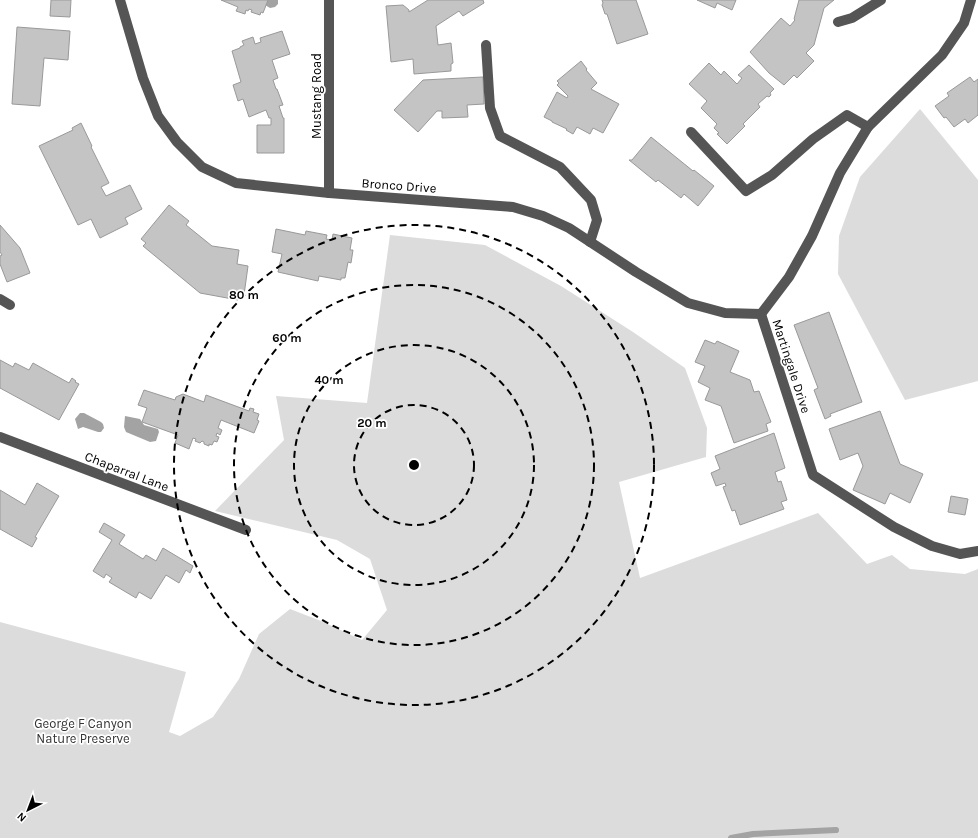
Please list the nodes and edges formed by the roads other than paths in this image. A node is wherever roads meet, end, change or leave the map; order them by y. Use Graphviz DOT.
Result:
graph roads {
  1 [pos="120,0"];
  2 [pos="329,0"];
  3 [pos="881,0"];
  4 [pos="971,0"];
  5 [pos="838,22"];
  6 [pos="486,45"];
  7 [pos="868,126"];
  8 [pos="691,132"];
  9 [pos="329,193"];
  10 [pos="590,242"];
  11 [pos="0,299"];
  12 [pos="10,305"];
  13 [pos="762,314"];
  14 [pos="0,437"];
  15 [pos="246,530"];
  16 [pos="978,551"];
  1 -- 9 [label="street, Bronco Drive"];
  2 -- 9 [label="street, Mustang Road"];
  3 -- 5 [label="street"];
  4 -- 7 [label="street, Martingale Drive"];
  6 -- 10 [label="street"];
  7 -- 8 [label="street"];
  7 -- 13 [label="street, Martingale Drive"];
  9 -- 10 [label="street, Bronco Drive"];
  10 -- 13 [label="street, Bronco Drive"];
  11 -- 12 [label="street"];
  13 -- 16 [label="street, Martingale Drive"];
  14 -- 15 [label="street, Chaparral Lane"];
}
